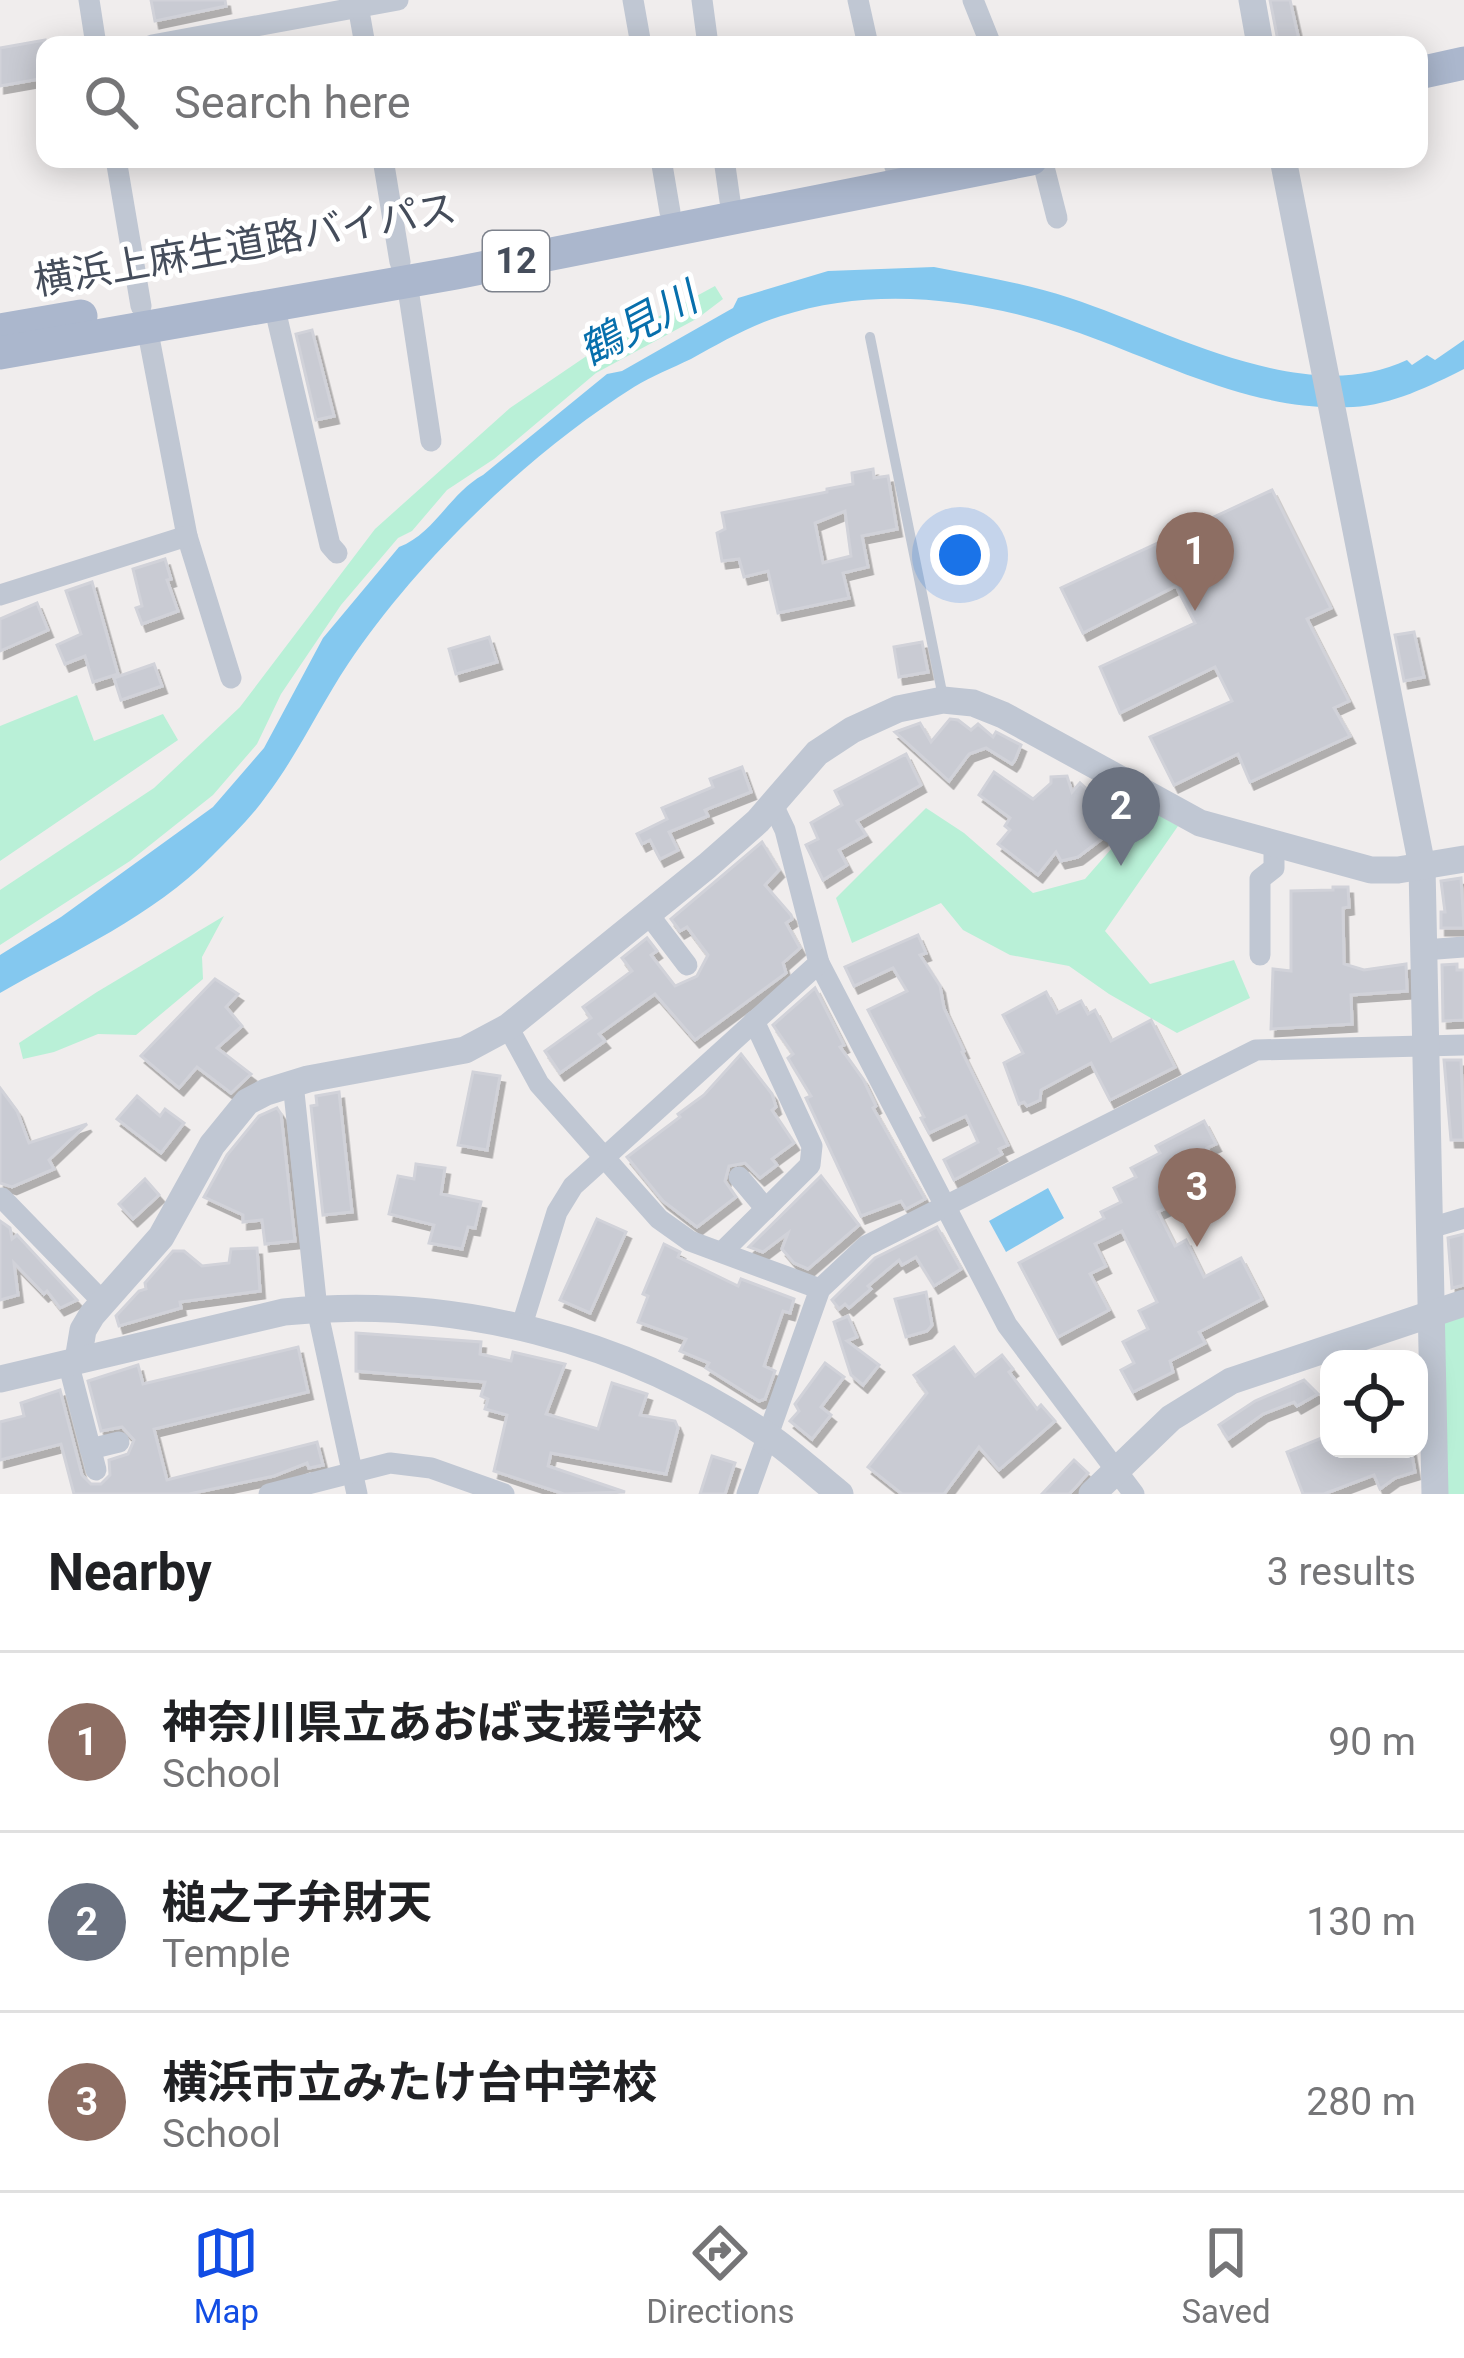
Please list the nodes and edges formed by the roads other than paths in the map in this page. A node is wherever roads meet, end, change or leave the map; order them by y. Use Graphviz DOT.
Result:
graph roads {
  1 [pos="89,0"];
  2 [pos="398,0"];
  3 [pos="633,0"];
  4 [pos="702,0"];
  5 [pos="858,0"];
  6 [pos="973,0"];
  7 [pos="1252,0"];
  8 [pos="358,4"];
  9 [pos="95,36"];
  10 [pos="197,36"];
  11 [pos="363,36"];
  12 [pos="639,36"];
  13 [pos="707,36"];
  14 [pos="866,36"];
  15 [pos="987,36"];
  16 [pos="1258,36"];
  17 [pos="1464,41"];
  18 [pos="1428,49"];
  19 [pos="1464,63"];
  20 [pos="1428,71"];
  21 [pos="118,168"];
  22 [pos="385,168"];
  23 [pos="663,168"];
  24 [pos="725,168"];
  25 [pos="872,168"];
  26 [pos="981,168"];
  27 [pos="1044,168"];
  28 [pos="1284,168"];
  29 [pos="730,201"];
  30 [pos="670,212"];
  31 [pos="1058,218"];
  32 [pos="403,272"];
  33 [pos="274,305"];
  34 [pos="144,316"];
  35 [pos="0,330"];
  36 [pos="870,337"];
  37 [pos="0,353"];
  38 [pos="430,441"];
  39 [pos="187,536"];
  40 [pos="337,553"];
  41 [pos="0,596"];
  42 [pos="231,678"];
  43 [pos="943,700"];
  44 [pos="773,805"];
  45 [pos="1274,844"];
  46 [pos="1464,859"];
  47 [pos="1422,866"];
  48 [pos="649,915"];
  49 [pos="1464,947"];
  50 [pos="1424,950"];
  51 [pos="1260,955"];
  52 [pos="819,963"];
  53 [pos="687,964"];
  54 [pos="754,1022"];
  55 [pos="508,1027"];
  56 [pos="1464,1045"];
  57 [pos="1426,1046"];
  58 [pos="293,1083"];
  59 [pos="603,1156"];
  60 [pos="739,1177"];
  61 [pos="2,1198"];
  62 [pos="945,1205"];
  63 [pos="766,1209"];
  64 [pos="1464,1218"];
  65 [pos="1430,1228"];
  66 [pos="723,1251"];
  67 [pos="820,1289"];
  68 [pos="102,1301"];
  69 [pos="1464,1303"];
  70 [pos="317,1309"];
  71 [pos="1431,1313"];
  72 [pos="522,1325"];
  73 [pos="73,1361"];
  74 [pos="0,1379"];
  75 [pos="767,1435"];
  76 [pos="119,1442"];
  77 [pos="1113,1470"];
  78 [pos="350,1471"];
  79 [pos="269,1494"];
  80 [pos="357,1494"];
  81 [pos="504,1494"];
  82 [pos="747,1494"];
  83 [pos="840,1494"];
  84 [pos="1092,1494"];
  85 [pos="1134,1494"];
  86 [pos="1435,1494"];
  1 -- 9 [label="street"];
  2 -- 8 [label="street"];
  3 -- 12 [label="street"];
  4 -- 13 [label="street"];
  5 -- 14 [label="street"];
  6 -- 15 [label="street"];
  7 -- 16 [label="street"];
  8 -- 10 [label="street"];
  8 -- 11 [label="street"];
  17 -- 18 [label="main road"];
  19 -- 20 [label="main road"];
  21 -- 34 [label="street"];
  22 -- 32 [label="street"];
  23 -- 30 [label="street"];
  24 -- 29 [label="street"];
  25 -- 29 [label="main road, 横浜上麻生道路バイパス / 12"];
  26 -- 32 [label="main road, 横浜上麻生道路バイパス / 12"];
  27 -- 31 [label="street"];
  28 -- 47 [label="street"];
  29 -- 30 [label="main road, 横浜上麻生道路バイパス / 12"];
  30 -- 32 [label="main road, 横浜上麻生道路バイパス / 12"];
  32 -- 33 [label="main road, 横浜上麻生道路バイパス / 12"];
  32 -- 34 [label="main road, 横浜上麻生道路バイパス / 12"];
  32 -- 38 [label="street"];
  33 -- 34 [label="main road, 横浜上麻生道路バイパス / 12"];
  33 -- 40 [label="street"];
  34 -- 35 [label="main road, 横浜上麻生道路バイパス / 12"];
  34 -- 37 [label="main road, 横浜上麻生道路バイパス / 12"];
  34 -- 39 [label="street"];
  36 -- 43 [label="lane"];
  39 -- 41 [label="street"];
  39 -- 42 [label="street"];
  43 -- 44 [label="street"];
  43 -- 45 [label="street"];
  44 -- 48 [label="street"];
  44 -- 52 [label="street"];
  45 -- 47 [label="street"];
  45 -- 51 [label="street"];
  46 -- 47 [label="street"];
  47 -- 50 [label="street"];
  48 -- 53 [label="street"];
  48 -- 55 [label="street"];
  49 -- 50 [label="street"];
  50 -- 57 [label="street"];
  52 -- 54 [label="street"];
  52 -- 62 [label="street"];
  54 -- 59 [label="street"];
  54 -- 63 [label="street"];
  55 -- 58 [label="street"];
  55 -- 59 [label="street"];
  56 -- 57 [label="street"];
  57 -- 62 [label="street"];
  57 -- 65 [label="street"];
  58 -- 68 [label="street"];
  58 -- 70 [label="street"];
  59 -- 66 [label="street"];
  59 -- 72 [label="street"];
  60 -- 63 [label="street"];
  61 -- 68 [label="street"];
  62 -- 67 [label="street"];
  62 -- 77 [label="street"];
  63 -- 66 [label="street"];
  64 -- 65 [label="street"];
  65 -- 71 [label="street"];
  66 -- 67 [label="street"];
  67 -- 75 [label="street"];
  68 -- 73 [label="street"];
  69 -- 71 [label="street"];
  70 -- 72 [label="street"];
  70 -- 73 [label="street"];
  70 -- 78 [label="street"];
  71 -- 77 [label="street"];
  71 -- 86 [label="street"];
  72 -- 75 [label="street"];
  73 -- 74 [label="street"];
  73 -- 76 [label="street"];
  75 -- 82 [label="street"];
  75 -- 83 [label="street"];
  77 -- 84 [label="street"];
  77 -- 85 [label="street"];
  78 -- 79 [label="street"];
  78 -- 80 [label="street"];
  78 -- 81 [label="street"];
}
